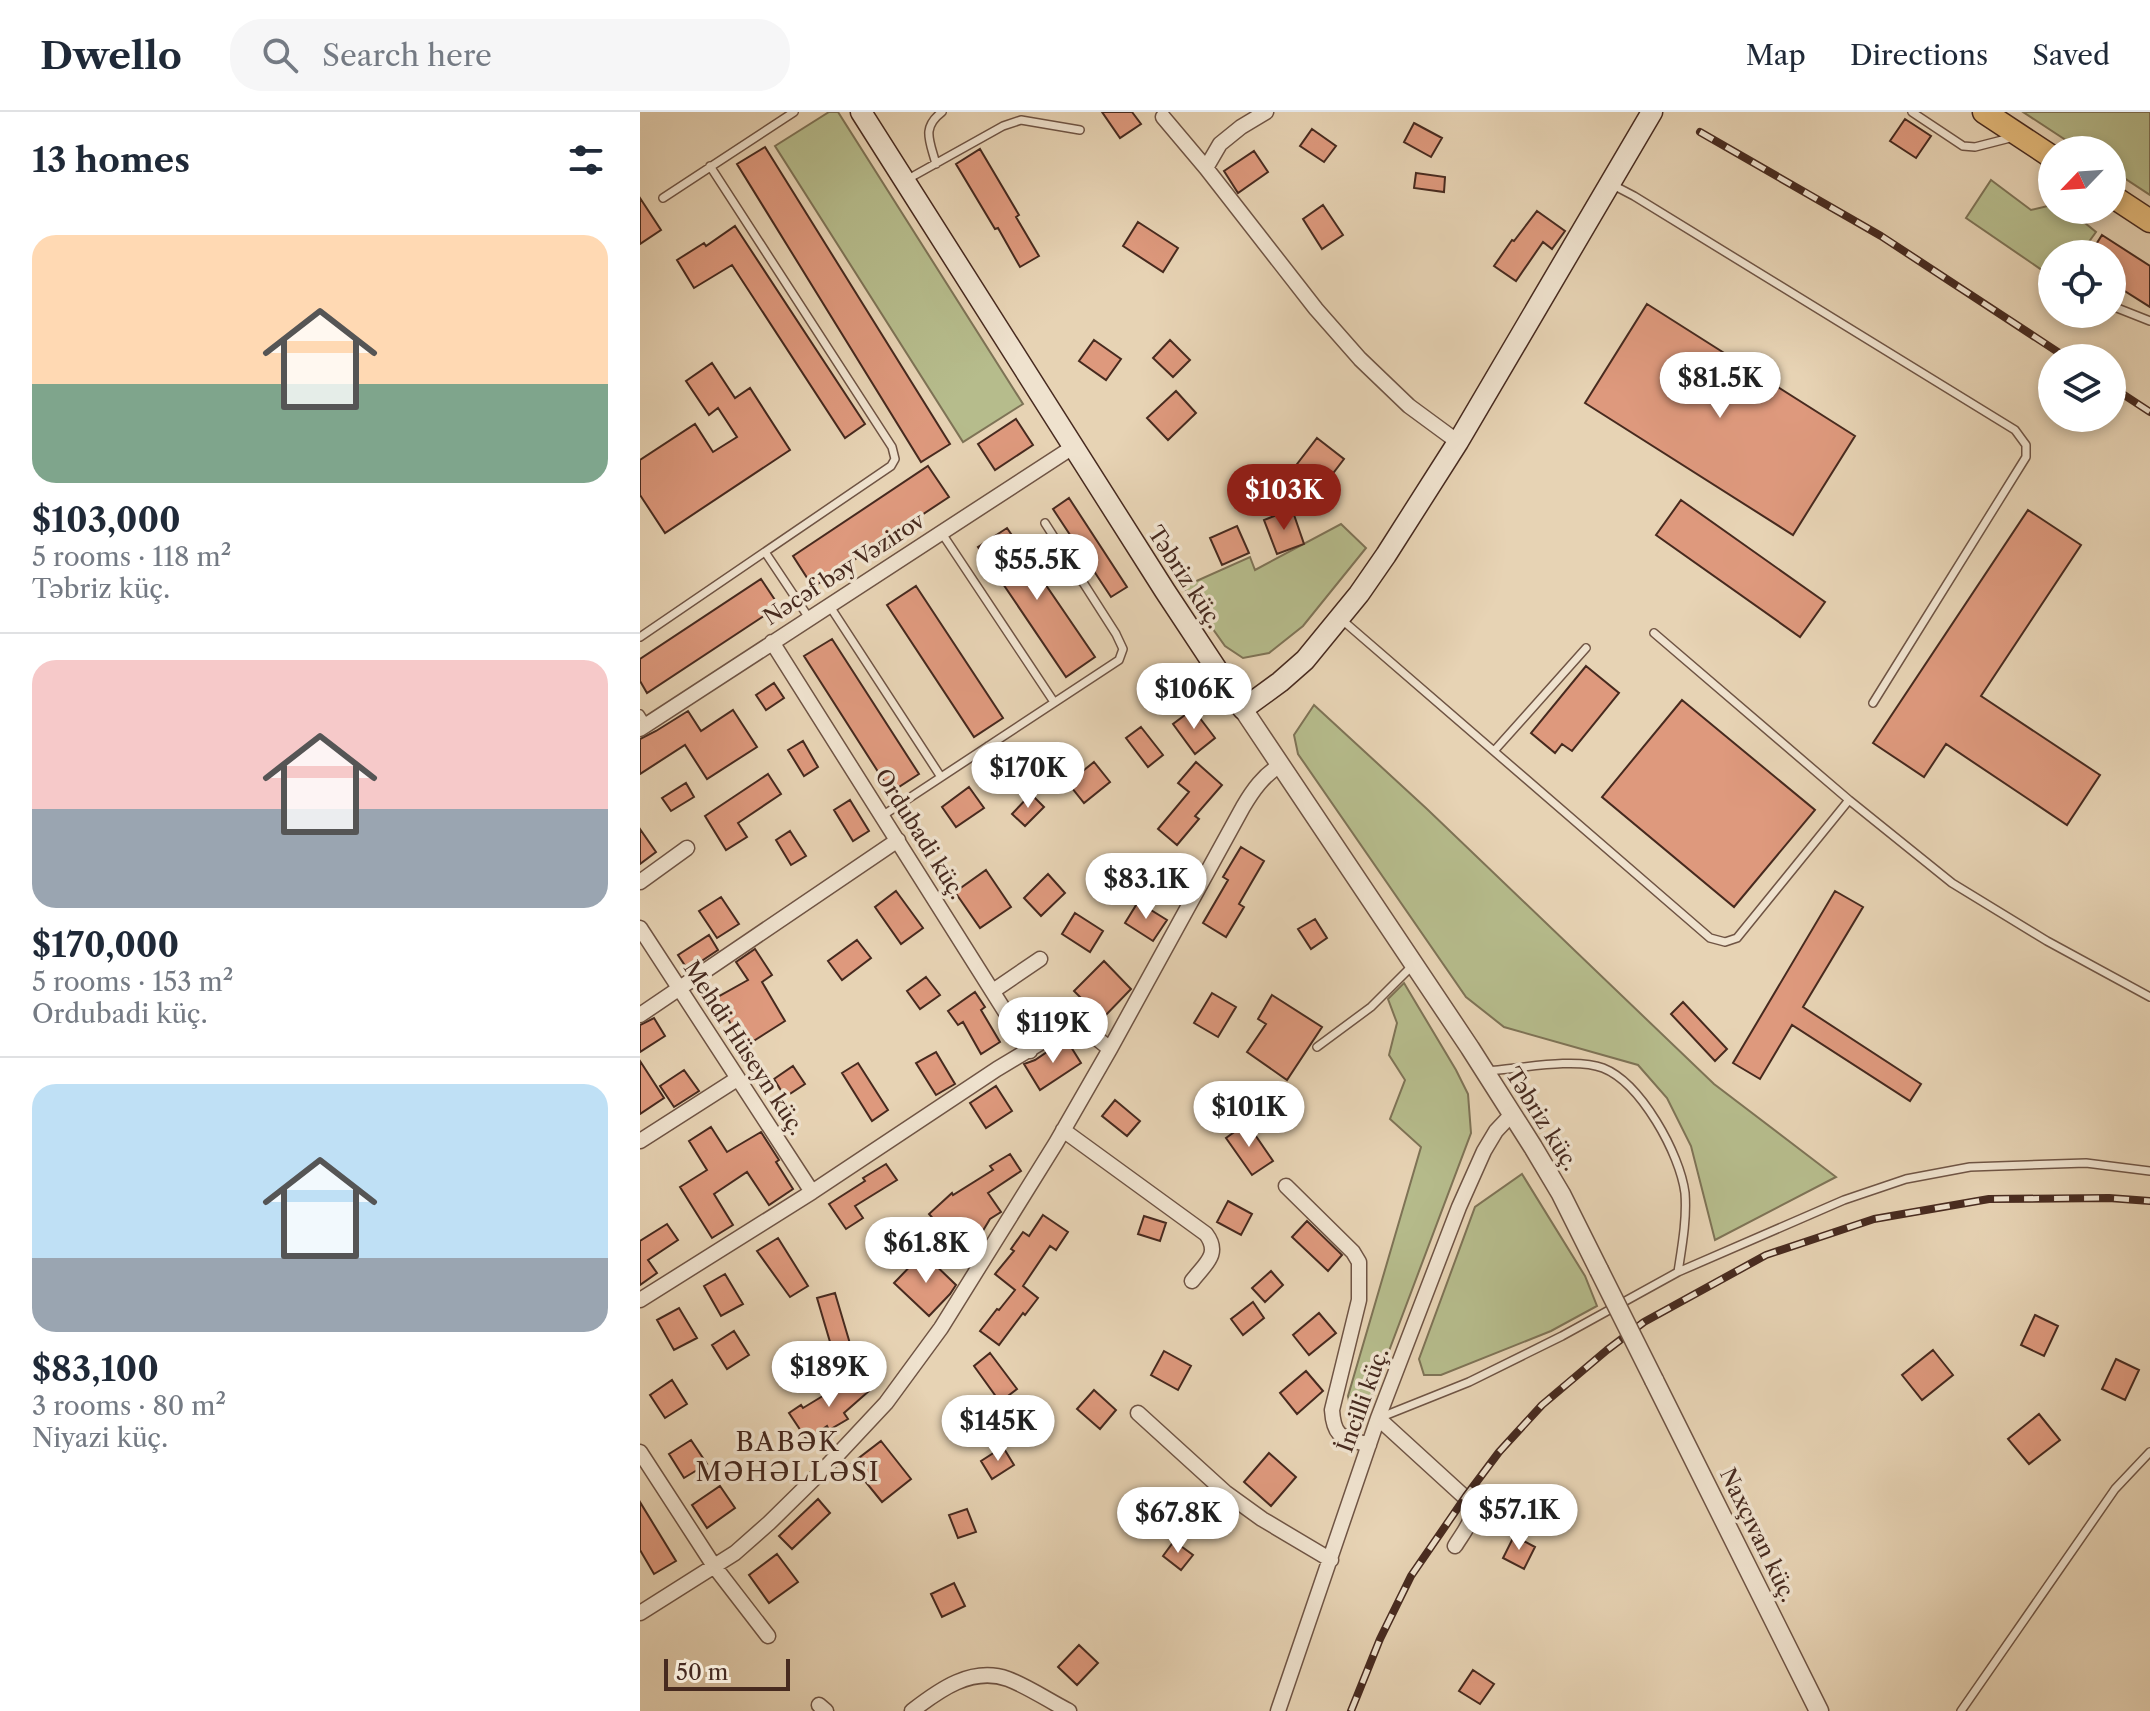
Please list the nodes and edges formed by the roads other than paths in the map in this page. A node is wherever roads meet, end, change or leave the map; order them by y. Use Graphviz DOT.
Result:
graph roads {
  1 [pos="794,112"];
  2 [pos="861,112"];
  3 [pos="942,112"];
  4 [pos="1266,112"];
  5 [pos="1652,112"];
  6 [pos="1912,112"];
  7 [pos="1984,112"];
  8 [pos="1163,117"];
  9 [pos="1080,130"];
  10 [pos="2020,136"];
  11 [pos="2038,148"];
  12 [pos="936,164"];
  13 [pos="710,166"];
  14 [pos="1206,168"];
  15 [pos="906,180"];
  16 [pos="1611,184"];
  17 [pos="663,198"];
  18 [pos="2126,205"];
  19 [pos="2150,221"];
  20 [pos="2126,312"];
  21 [pos="2150,321"];
  22 [pos="1458,442"];
  23 [pos="1073,447"];
  24 [pos="1045,523"];
  25 [pos="941,532"];
  26 [pos="765,552"];
  27 [pos="829,605"];
  28 [pos="809,618"];
  29 [pos="1339,618"];
  30 [pos="1654,633"];
  31 [pos="640,637"];
  32 [pos="772,642"];
  33 [pos="1586,648"];
  34 [pos="1054,702"];
  35 [pos="1873,703"];
  36 [pos="1243,709"];
  37 [pos="642,723"];
  38 [pos="988,746"];
  39 [pos="1494,751"];
  40 [pos="1280,765"];
  41 [pos="941,777"];
  42 [pos="1014,788"];
  43 [pos="1849,800"];
  44 [pos="882,816"];
  45 [pos="898,840"];
  46 [pos="687,848"];
  47 [pos="640,882"];
  48 [pos="640,928"];
  49 [pos="1040,959"];
  50 [pos="1413,964"];
  51 [pos="680,988"];
  52 [pos="993,991"];
  53 [pos="2150,997"];
  54 [pos="640,1015"];
  55 [pos="1317,1047"];
  56 [pos="1110,1049"];
  57 [pos="1030,1051"];
  58 [pos="1485,1072"];
  59 [pos="737,1079"];
  60 [pos="1512,1114"];
  61 [pos="1063,1130"];
  62 [pos="640,1141"];
  63 [pos="2150,1171"];
  64 [pos="1286,1186"];
  65 [pos="812,1192"];
  66 [pos="1678,1272"];
  67 [pos="1192,1281"];
  68 [pos="640,1300"];
  69 [pos="1654,1380"];
  70 [pos="1138,1413"];
  71 [pos="1378,1418"];
  72 [pos="1369,1445"];
  73 [pos="640,1452"];
  74 [pos="2150,1452"];
  75 [pos="1455,1546"];
  76 [pos="1331,1560"];
  77 [pos="714,1566"];
  78 [pos="640,1613"];
  79 [pos="768,1636"];
  80 [pos="912,1711"];
  81 [pos="1069,1711"];
  82 [pos="1278,1711"];
  83 [pos="1819,1711"];
  84 [pos="1961,1711"];
  1 -- 13 [label="lane"];
  2 -- 15 [label="main road, Təbriz küç."];
  3 -- 12 [label="lane"];
  4 -- 14 [label="street"];
  5 -- 16 [label="main road"];
  6 -- 10 [label="lane"];
  7 -- 10 [label="main road"];
  8 -- 14 [label="street"];
  9 -- 12 [label="lane"];
  10 -- 11 [label="main road"];
  12 -- 15 [label="lane"];
  13 -- 17 [label="lane"];
  13 -- 26 [label="lane"];
  14 -- 22 [label="street"];
  15 -- 23 [label="main road, Təbriz küç."];
  16 -- 22 [label="main road"];
  16 -- 35 [label="lane"];
  18 -- 19 [label="main road"];
  20 -- 21 [label="lane"];
  22 -- 29 [label="main road"];
  23 -- 25 [label="street, Nəcəf bəy Vəzirov"];
  23 -- 36 [label="main road, Təbriz küç."];
  24 -- 34 [label="lane"];
  25 -- 27 [label="street, Nəcəf bəy Vəzirov"];
  25 -- 34 [label="lane"];
  26 -- 28 [label="lane"];
  26 -- 31 [label="lane"];
  27 -- 28 [label="street, Nəcəf bəy Vəzirov"];
  27 -- 41 [label="lane"];
  28 -- 32 [label="street, Nəcəf bəy Vəzirov"];
  29 -- 36 [label="main road"];
  29 -- 39 [label="lane"];
  30 -- 43 [label="lane"];
  32 -- 37 [label="street, Nəcəf bəy Vəzirov"];
  32 -- 44 [label="street, Ordubadi küç."];
  33 -- 39 [label="lane"];
  34 -- 38 [label="lane"];
  36 -- 40 [label="street, Təbriz küç."];
  38 -- 41 [label="lane"];
  38 -- 42 [label="lane"];
  39 -- 43 [label="lane"];
  40 -- 50 [label="street, Təbriz küç."];
  40 -- 56 [label="street"];
  41 -- 44 [label="lane"];
  43 -- 53 [label="lane"];
  44 -- 45 [label="street, Ordubadi küç."];
  45 -- 51 [label="street"];
  45 -- 52 [label="street, Ordubadi küç."];
  46 -- 47 [label="street"];
  48 -- 51 [label="street, Mehdi Hüseyn küç."];
  49 -- 52 [label="street"];
  50 -- 55 [label="lane"];
  50 -- 58 [label="street, Təbriz küç."];
  51 -- 54 [label="street"];
  51 -- 59 [label="street, Mehdi Hüseyn küç."];
  52 -- 57 [label="street, Ordubadi küç."];
  56 -- 57 [label="street"];
  56 -- 61 [label="street"];
  57 -- 65 [label="street"];
  58 -- 60 [label="street, Təbriz küç."];
  58 -- 66 [label="lane"];
  59 -- 62 [label="street"];
  59 -- 65 [label="street, Mehdi Hüseyn küç."];
  60 -- 69 [label="street, Təbriz küç., bridge"];
  60 -- 71 [label="street, İncilli küç."];
  61 -- 67 [label="street"];
  61 -- 77 [label="street"];
  63 -- 66 [label="lane"];
  64 -- 72 [label="street"];
  65 -- 68 [label="street"];
  66 -- 71 [label="lane"];
  69 -- 83 [label="street, Naxçıvan küç."];
  70 -- 76 [label="street"];
  71 -- 72 [label="street, İncilli küç."];
  71 -- 75 [label="street"];
  72 -- 76 [label="street, İncilli küç."];
  73 -- 77 [label="street"];
  74 -- 84 [label="lane"];
  76 -- 82 [label="street, İncilli küç."];
  77 -- 78 [label="street"];
  77 -- 79 [label="street"];
  80 -- 81 [label="street"];
}
